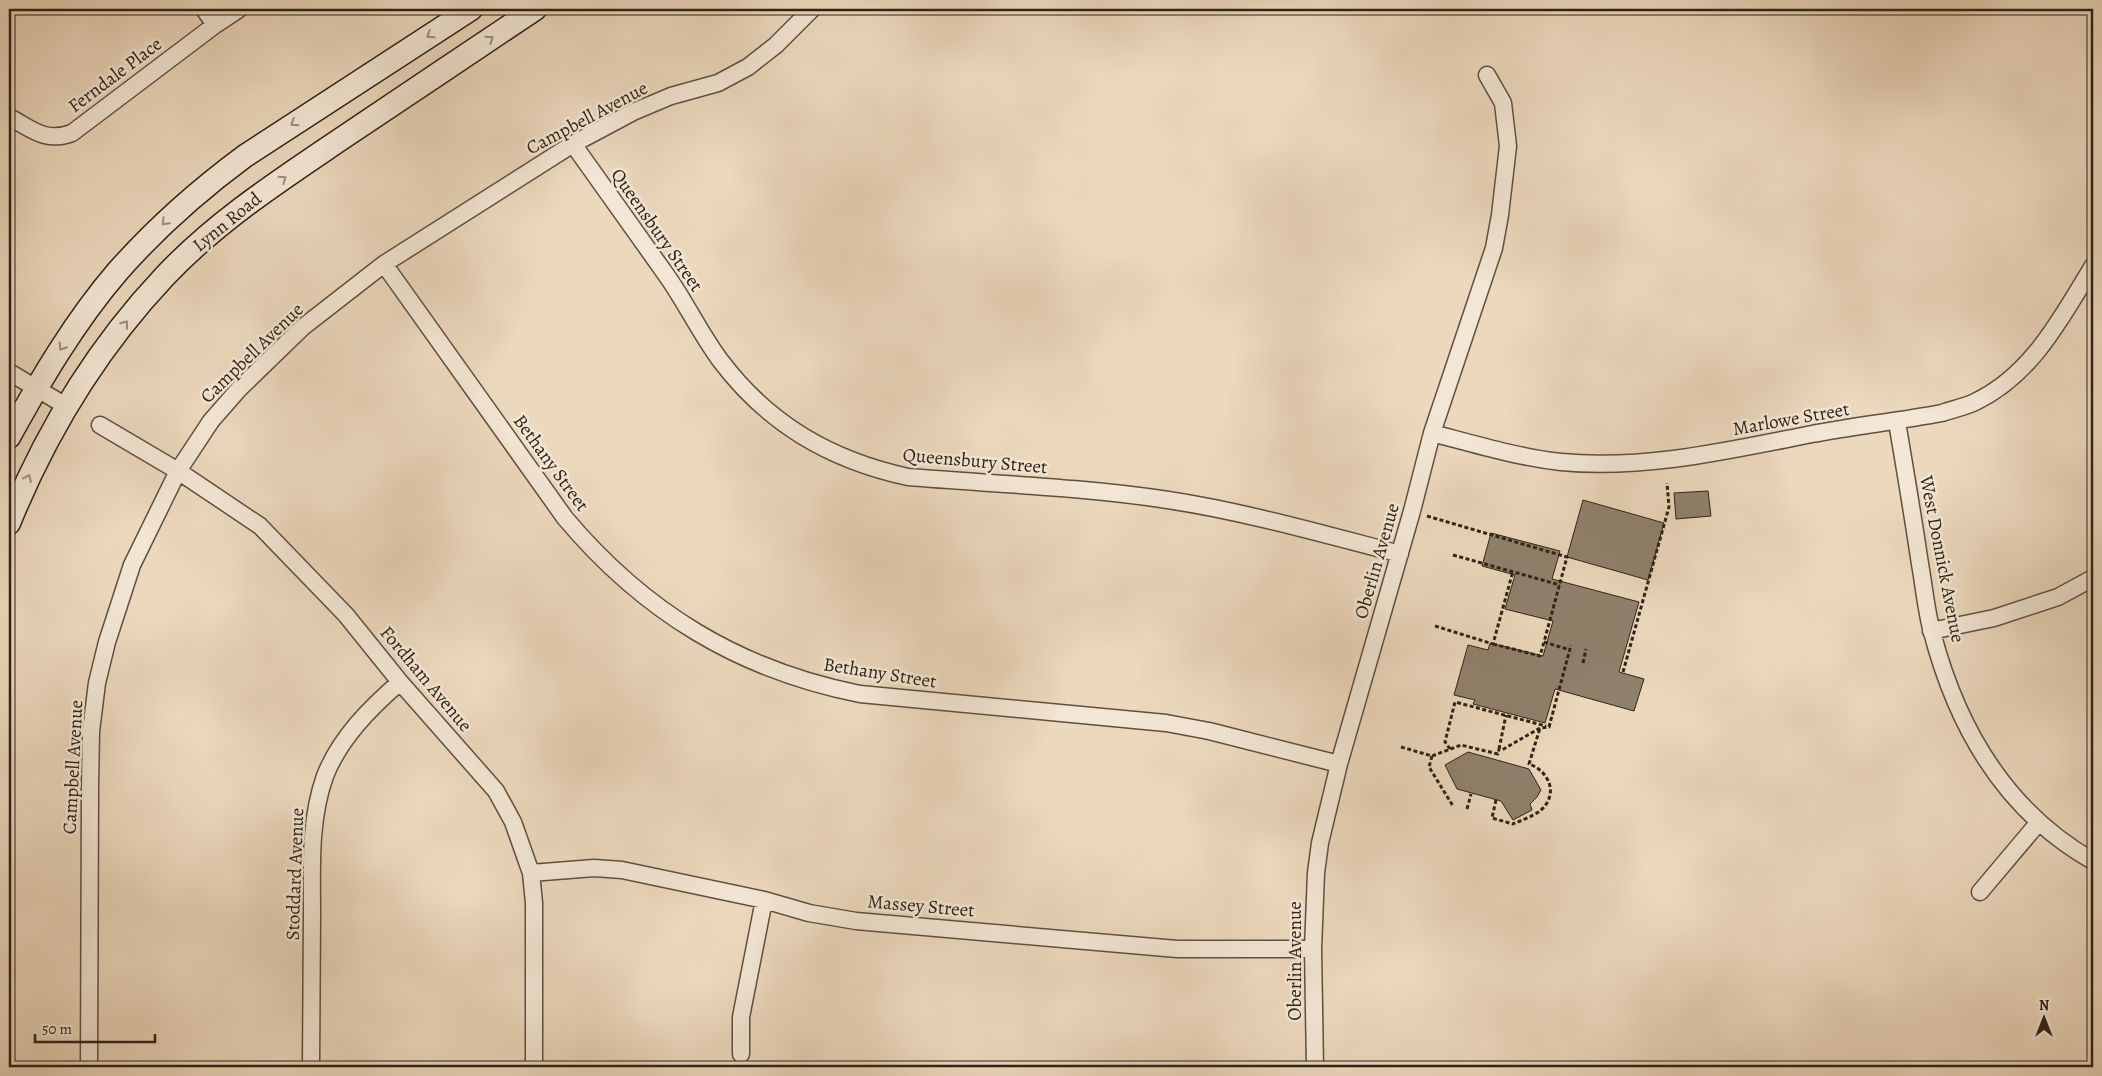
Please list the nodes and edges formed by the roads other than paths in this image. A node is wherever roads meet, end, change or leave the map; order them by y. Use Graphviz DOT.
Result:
graph roads {
  1 [pos="204,9"];
  2 [pos="239,9"];
  3 [pos="471,9"];
  4 [pos="535,9"];
  5 [pos="812,9"];
  6 [pos="215,25"];
  7 [pos="1488,75"];
  8 [pos="9,117"];
  9 [pos="572,144"];
  10 [pos="384,264"];
  11 [pos="2093,266"];
  12 [pos="9,372"];
  13 [pos="36,389"];
  14 [pos="66,406"];
  15 [pos="1896,422"];
  16 [pos="100,426"];
  17 [pos="1432,433"];
  18 [pos="9,437"];
  19 [pos="178,472"];
  20 [pos="9,523"];
  21 [pos="1400,554"];
  22 [pos="2093,578"];
  23 [pos="1931,631"];
  24 [pos="400,682"];
  25 [pos="1339,764"];
  26 [pos="2039,822"];
  27 [pos="2093,861"];
  28 [pos="531,873"];
  29 [pos="1980,892"];
  30 [pos="764,900"];
  31 [pos="1313,949"];
  32 [pos="741,1054"];
  33 [pos="89,1067"];
  34 [pos="311,1067"];
  35 [pos="534,1067"];
  36 [pos="1316,1067"];
  1 -- 6 [label="street"];
  2 -- 6 [label="street, Ferndale Place"];
  3 -- 13 [label="main road, Lynn Road, one-way"];
  14 -- 4 [label="main road, Lynn Road, one-way"];
  5 -- 9 [label="street, Campbell Avenue"];
  6 -- 8 [label="street, Ferndale Place"];
  7 -- 17 [label="street, Oberlin Avenue"];
  9 -- 10 [label="street, Campbell Avenue"];
  9 -- 21 [label="street, Queensbury Street"];
  10 -- 19 [label="street, Campbell Avenue"];
  10 -- 25 [label="street, Bethany Street"];
  11 -- 15 [label="street, Marlowe Street"];
  12 -- 13 [label="street"];
  13 -- 14 [label="street"];
  13 -- 18 [label="main road, Lynn Road"];
  20 -- 14 [label="main road, Lynn Road, one-way"];
  15 -- 17 [label="street, Marlowe Street"];
  15 -- 23 [label="street, West Donnick Avenue"];
  16 -- 19 [label="street, Fordham Avenue"];
  17 -- 21 [label="street, Oberlin Avenue"];
  19 -- 24 [label="street, Fordham Avenue"];
  19 -- 33 [label="street, Campbell Avenue"];
  21 -- 25 [label="street, Oberlin Avenue"];
  22 -- 23 [label="street"];
  23 -- 26 [label="street, West Donnick Avenue"];
  24 -- 28 [label="street, Fordham Avenue"];
  24 -- 34 [label="street, Stoddard Avenue"];
  25 -- 31 [label="street, Oberlin Avenue"];
  26 -- 27 [label="street, West Donnick Avenue"];
  26 -- 29 [label="street"];
  28 -- 30 [label="street, Massey Street"];
  28 -- 35 [label="street, Fordham Avenue"];
  30 -- 31 [label="street, Massey Street"];
  30 -- 32 [label="street"];
  31 -- 36 [label="street, Oberlin Avenue"];
}
